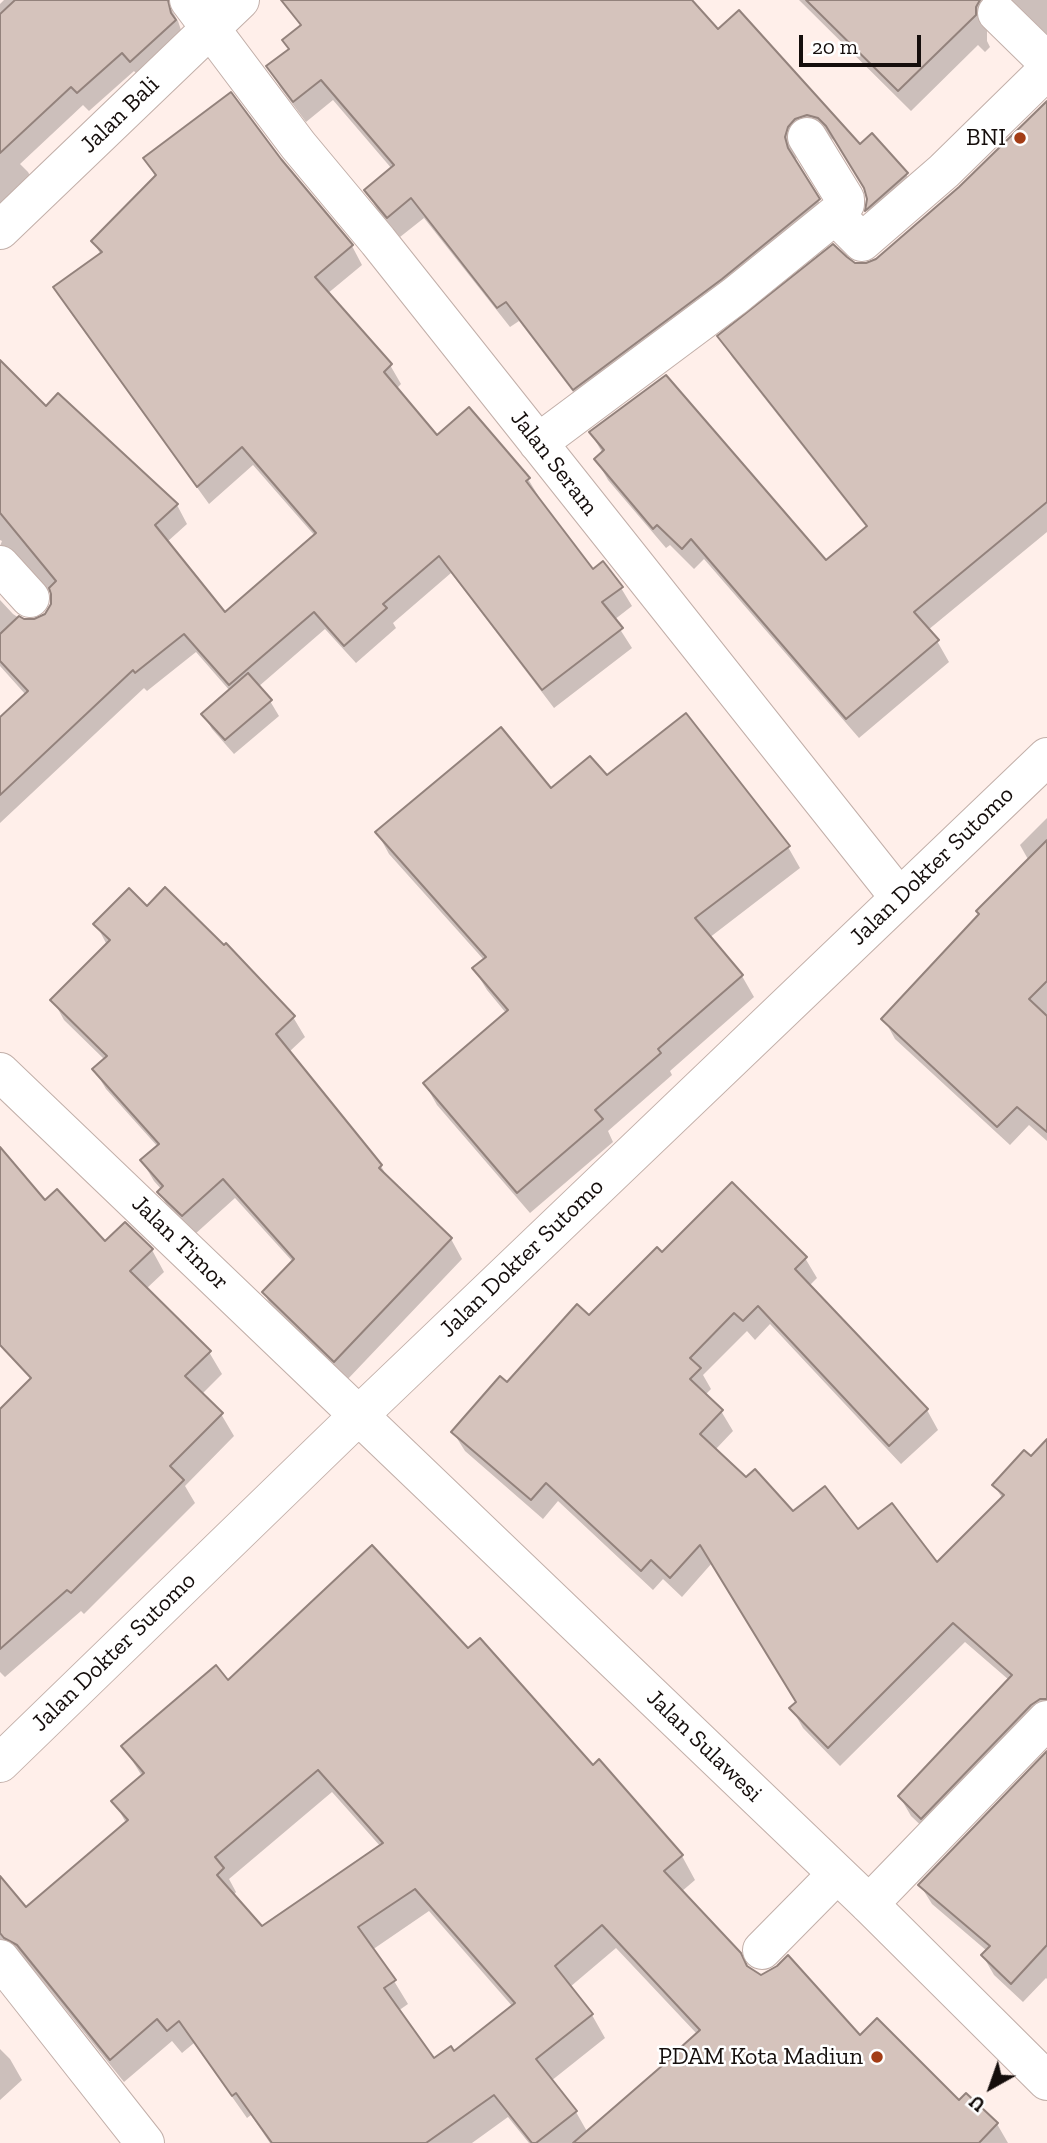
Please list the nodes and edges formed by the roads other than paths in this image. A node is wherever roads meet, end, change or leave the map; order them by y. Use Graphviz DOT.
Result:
graph roads {
  1 [pos="240,0"];
  2 [pos="998,13"];
  3 [pos="200,14"];
  4 [pos="1044,55"];
  5 [pos="807,137"];
  6 [pos="835,215"];
  7 [pos="0,230"];
  8 [pos="538,443"];
  9 [pos="0,565"];
  10 [pos="30,598"];
  11 [pos="1046,759"];
  12 [pos="899,897"];
  13 [pos="0,1072"];
  14 [pos="359,1415"];
  15 [pos="1047,1720"];
  16 [pos="0,1763"];
  17 [pos="837,1874"];
  18 [pos="869,1904"];
  19 [pos="762,1950"];
  20 [pos="0,1959"];
  21 [pos="1047,2081"];
  22 [pos="145,2143"];
  1 -- 3 [label="main road, Jalan Bali"];
  2 -- 4 [label="main road"];
  3 -- 7 [label="main road, Jalan Bali"];
  3 -- 8 [label="main road, Jalan Seram"];
  4 -- 6 [label="main road"];
  5 -- 6 [label="main road"];
  6 -- 8 [label="main road"];
  8 -- 12 [label="main road, Jalan Seram"];
  9 -- 10 [label="main road"];
  11 -- 12 [label="main road, Jalan Dokter Sutomo"];
  12 -- 14 [label="main road, Jalan Dokter Sutomo"];
  13 -- 14 [label="main road, Jalan Timor"];
  14 -- 16 [label="main road, Jalan Dokter Sutomo"];
  14 -- 17 [label="main road, Jalan Sulawesi"];
  15 -- 18 [label="main road"];
  17 -- 18 [label="main road, Jalan Sulawesi"];
  17 -- 19 [label="main road"];
  18 -- 21 [label="main road, Jalan Sulawesi"];
  20 -- 22 [label="main road"];
}
